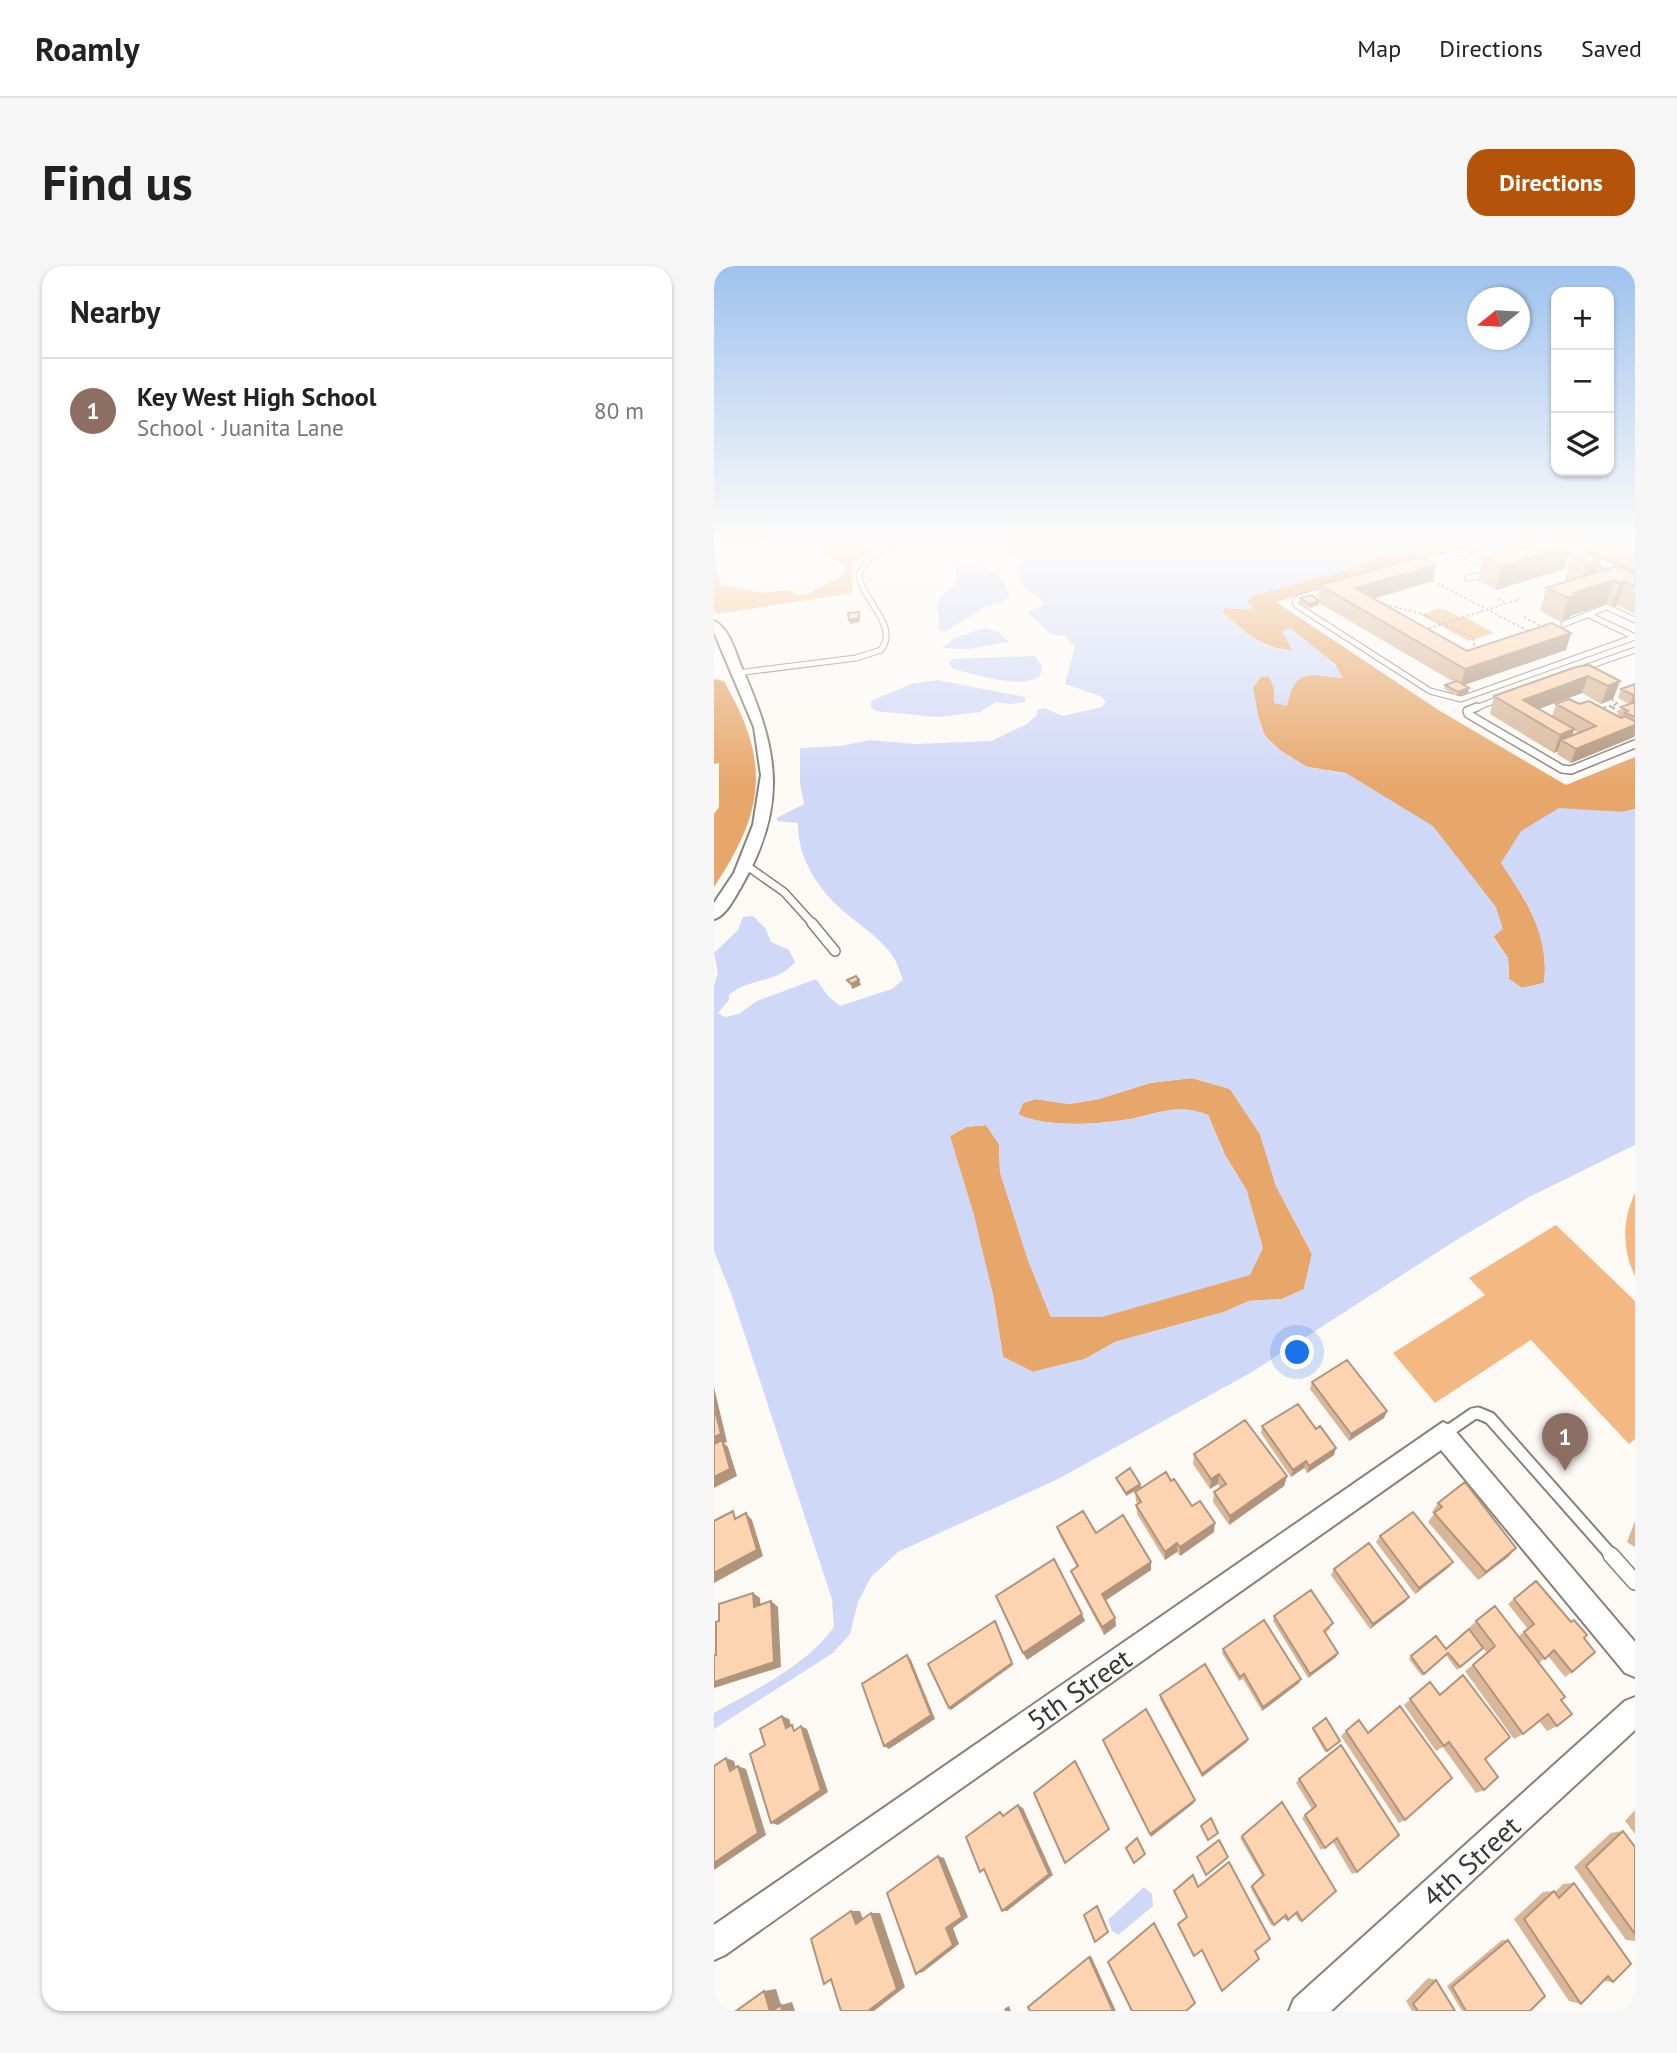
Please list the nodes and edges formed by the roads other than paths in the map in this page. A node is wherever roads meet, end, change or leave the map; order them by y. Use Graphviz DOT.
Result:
graph roads {
  1 [pos="882,621"];
  2 [pos="1322,621"];
  3 [pos="1570,621"];
  4 [pos="1603,621"];
  5 [pos="714,624"];
  6 [pos="1564,624"];
  7 [pos="1635,637"];
  8 [pos="1635,650"];
  9 [pos="1573,672"];
  10 [pos="737,673"];
  11 [pos="1510,694"];
  12 [pos="1635,744"];
  13 [pos="747,866"];
  14 [pos="714,914"];
  15 [pos="835,951"];
  16 [pos="1444,1434"];
  17 [pos="1635,1582"];
  18 [pos="1635,1663"];
  19 [pos="1635,1712"];
  20 [pos="714,1944"];
  21 [pos="1306,2011"];
  1 -- 10 [label="lane"];
  2 -- 7 [label="lane"];
  3 -- 6 [label="lane"];
  4 -- 7 [label="lane"];
  5 -- 10 [label="street"];
  8 -- 9 [label="lane"];
  10 -- 13 [label="street"];
  11 -- 12 [label="lane"];
  13 -- 14 [label="street"];
  13 -- 15 [label="lane"];
  16 -- 17 [label="lane"];
  16 -- 18 [label="street"];
  16 -- 20 [label="street, 5th Street"];
  19 -- 21 [label="street, 4th Street"];
}
